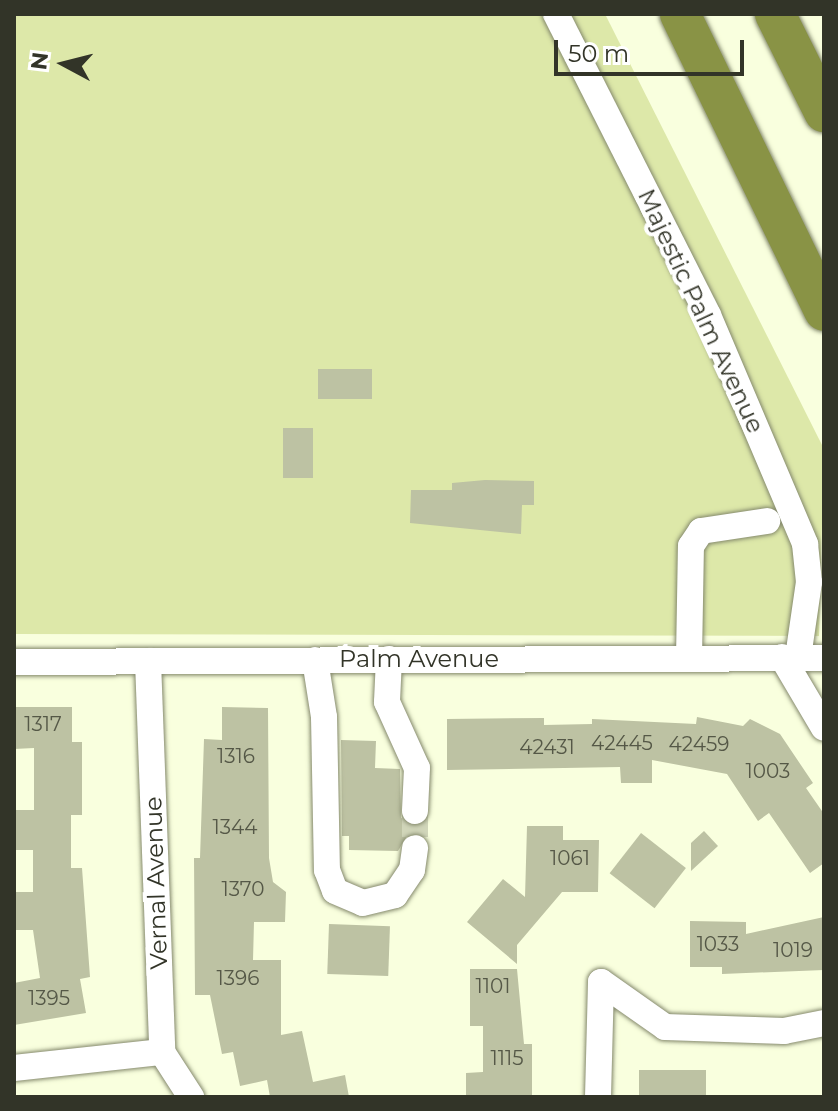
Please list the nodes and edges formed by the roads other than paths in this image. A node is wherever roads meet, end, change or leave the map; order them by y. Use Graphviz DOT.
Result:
graph roads {
  1 [pos="556,14"];
  2 [pos="680,14"];
  3 [pos="775,14"];
  4 [pos="824,112"];
  5 [pos="824,311"];
  6 [pos="767,521"];
  7 [pos="801,657"];
  8 [pos="689,658"];
  9 [pos="389,659"];
  10 [pos="315,660"];
  11 [pos="148,661"];
  12 [pos="14,662"];
  13 [pos="824,728"];
  14 [pos="415,811"];
  15 [pos="415,848"];
  16 [pos="824,1023"];
  17 [pos="162,1052"];
  18 [pos="14,1068"];
  19 [pos="191,1097"];
  20 [pos="598,1097"];
  1 -- 7 [label="street, Majestic Palm Avenue"];
  2 -- 5 [label="highway"];
  3 -- 4 [label="highway"];
  6 -- 8 [label="street"];
  7 -- 8 [label="street, Palm Avenue"];
  7 -- 13 [label="street"];
  8 -- 9 [label="street, Palm Avenue"];
  9 -- 10 [label="street, Palm Avenue"];
  9 -- 14 [label="street"];
  10 -- 11 [label="street, Palm Avenue"];
  10 -- 15 [label="street"];
  11 -- 12 [label="street, Palm Avenue"];
  11 -- 17 [label="street, Vernal Avenue"];
  16 -- 20 [label="street"];
  17 -- 18 [label="street"];
  17 -- 19 [label="street"];
}
